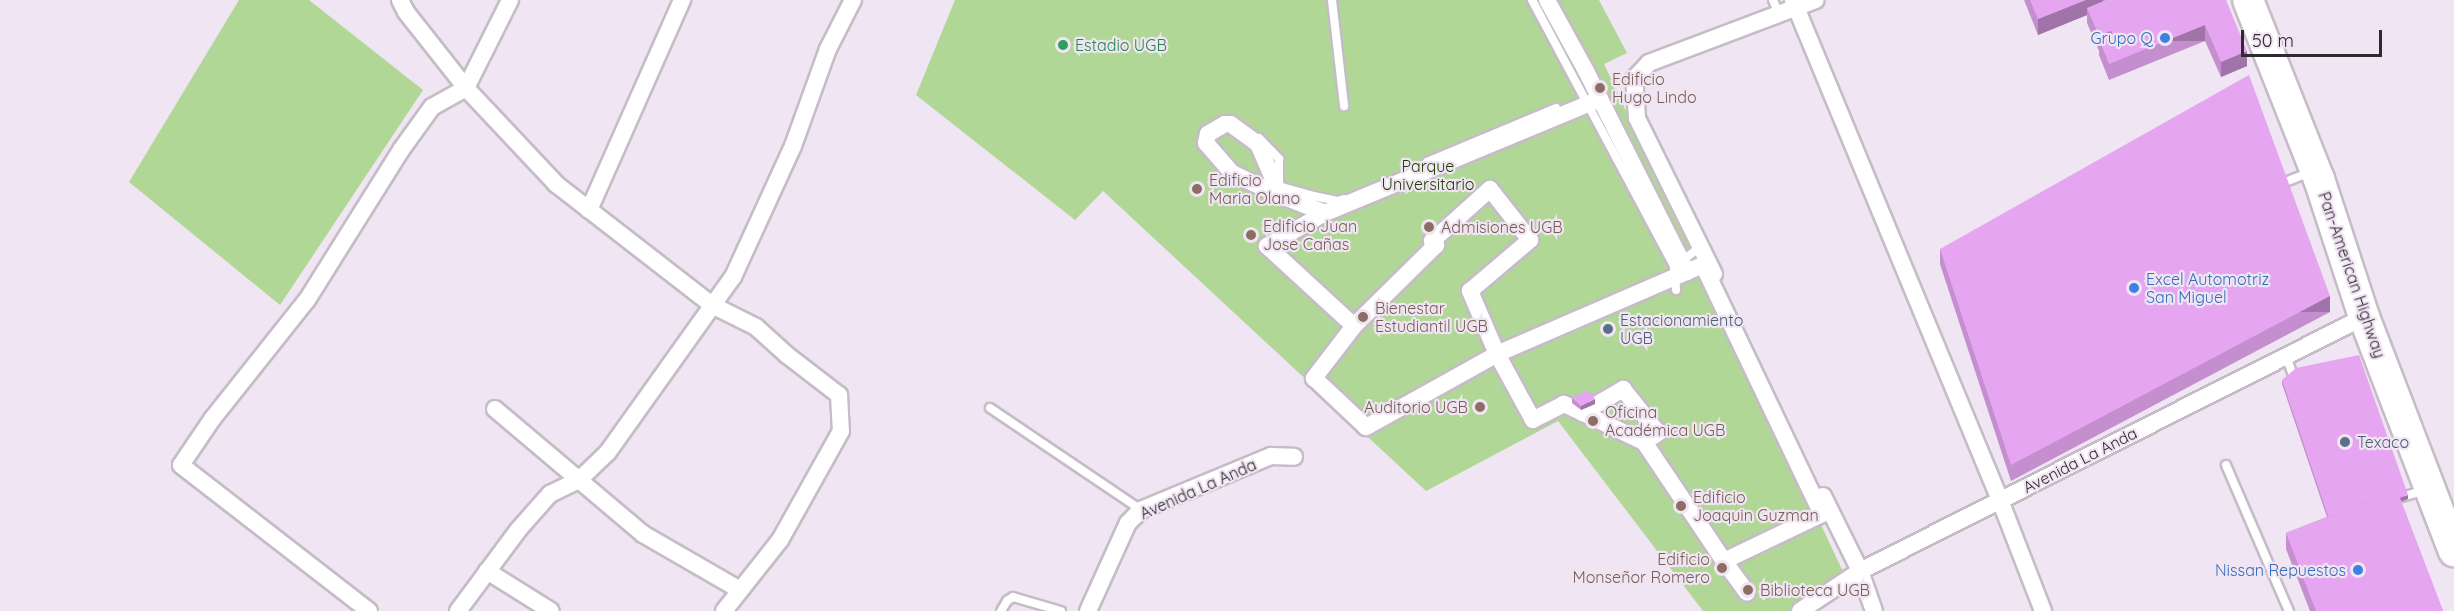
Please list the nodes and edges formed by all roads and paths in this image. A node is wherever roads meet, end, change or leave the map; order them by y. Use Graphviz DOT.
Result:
graph roads {
  1 [pos="400,0"];
  2 [pos="510,0"];
  3 [pos="682,0"];
  4 [pos="853,0"];
  5 [pos="1332,0"];
  6 [pos="1532,0"];
  7 [pos="1547,0"];
  8 [pos="1816,0"];
  9 [pos="2248,0"];
  10 [pos="1795,4"];
  11 [pos="1776,7"];
  12 [pos="466,88"];
  13 [pos="1591,100"];
  14 [pos="1344,106"];
  15 [pos="2316,170"];
  16 [pos="1279,188"];
  17 [pos="2270,189"];
  18 [pos="589,210"];
  19 [pos="1324,213"];
  20 [pos="1700,247"];
  21 [pos="1679,273"];
  22 [pos="712,305"];
  23 [pos="2364,317"];
  24 [pos="1354,326"];
  25 [pos="1497,354"];
  26 [pos="2286,356"];
  27 [pos="2297,386"];
  28 [pos="990,408"];
  29 [pos="495,410"];
  30 [pos="1582,413"];
  31 [pos="1644,442"];
  32 [pos="1294,457"];
  33 [pos="2226,465"];
  34 [pos="579,480"];
  35 [pos="2429,489"];
  36 [pos="2000,500"];
  37 [pos="2388,501"];
  38 [pos="1141,510"];
  39 [pos="2454,550"];
  40 [pos="1724,561"];
  41 [pos="1860,571"];
  42 [pos="487,572"];
  43 [pos="740,590"];
  44 [pos="1748,593"];
  45 [pos="369,611"];
  46 [pos="458,611"];
  47 [pos="551,611"];
  48 [pos="724,611"];
  49 [pos="1001,611"];
  50 [pos="1061,611"];
  51 [pos="1088,611"];
  52 [pos="1800,611"];
  53 [pos="1875,611"];
  54 [pos="2043,611"];
  55 [pos="2289,611"];
  1 -- 12 [label="street"];
  2 -- 12 [label="street"];
  3 -- 18 [label="street"];
  4 -- 22 [label="street"];
  5 -- 14 [label="lane"];
  6 -- 13 [label="lane"];
  7 -- 13 [label="street"];
  8 -- 10 [label="street"];
  9 -- 15 [label="highway, Pan-American Highway"];
  10 -- 11 [label="street"];
  10 -- 36 [label="street"];
  11 -- 20 [label="street"];
  12 -- 18 [label="street"];
  12 -- 45 [label="street"];
  13 -- 16 [label="lane"];
  13 -- 19 [label="street"];
  13 -- 21 [label="street"];
  15 -- 17 [label="lane"];
  15 -- 23 [label="highway, Pan-American Highway"];
  16 -- 16 [label="street"];
  16 -- 19 [label="street"];
  18 -- 22 [label="street"];
  19 -- 24 [label="street"];
  20 -- 21 [label="lane"];
  20 -- 41 [label="street"];
  21 -- 25 [label="street"];
  21 -- 40 [label="street"];
  22 -- 34 [label="street"];
  22 -- 43 [label="street"];
  23 -- 26 [label="street, Avenida La Anda"];
  23 -- 35 [label="highway, Pan-American Highway"];
  24 -- 25 [label="street"];
  24 -- 25 [label="street"];
  25 -- 30 [label="street"];
  26 -- 27 [label="lane"];
  26 -- 36 [label="street, Avenida La Anda"];
  28 -- 38 [label="lane"];
  29 -- 34 [label="street"];
  30 -- 31 [label="street"];
  30 -- 31 [label="street"];
  31 -- 40 [label="street"];
  32 -- 38 [label="street, Avenida La Anda"];
  33 -- 55 [label="lane"];
  34 -- 42 [label="street"];
  34 -- 43 [label="street"];
  35 -- 37 [label="lane"];
  35 -- 39 [label="highway, Pan-American Highway"];
  36 -- 41 [label="street, Avenida La Anda"];
  36 -- 54 [label="street"];
  38 -- 51 [label="street, Avenida La Anda"];
  40 -- 44 [label="street"];
  41 -- 52 [label="street, Avenida La Anda"];
  41 -- 53 [label="street"];
  42 -- 46 [label="street"];
  42 -- 47 [label="street"];
  43 -- 48 [label="street"];
  49 -- 50 [label="lane"];
}
